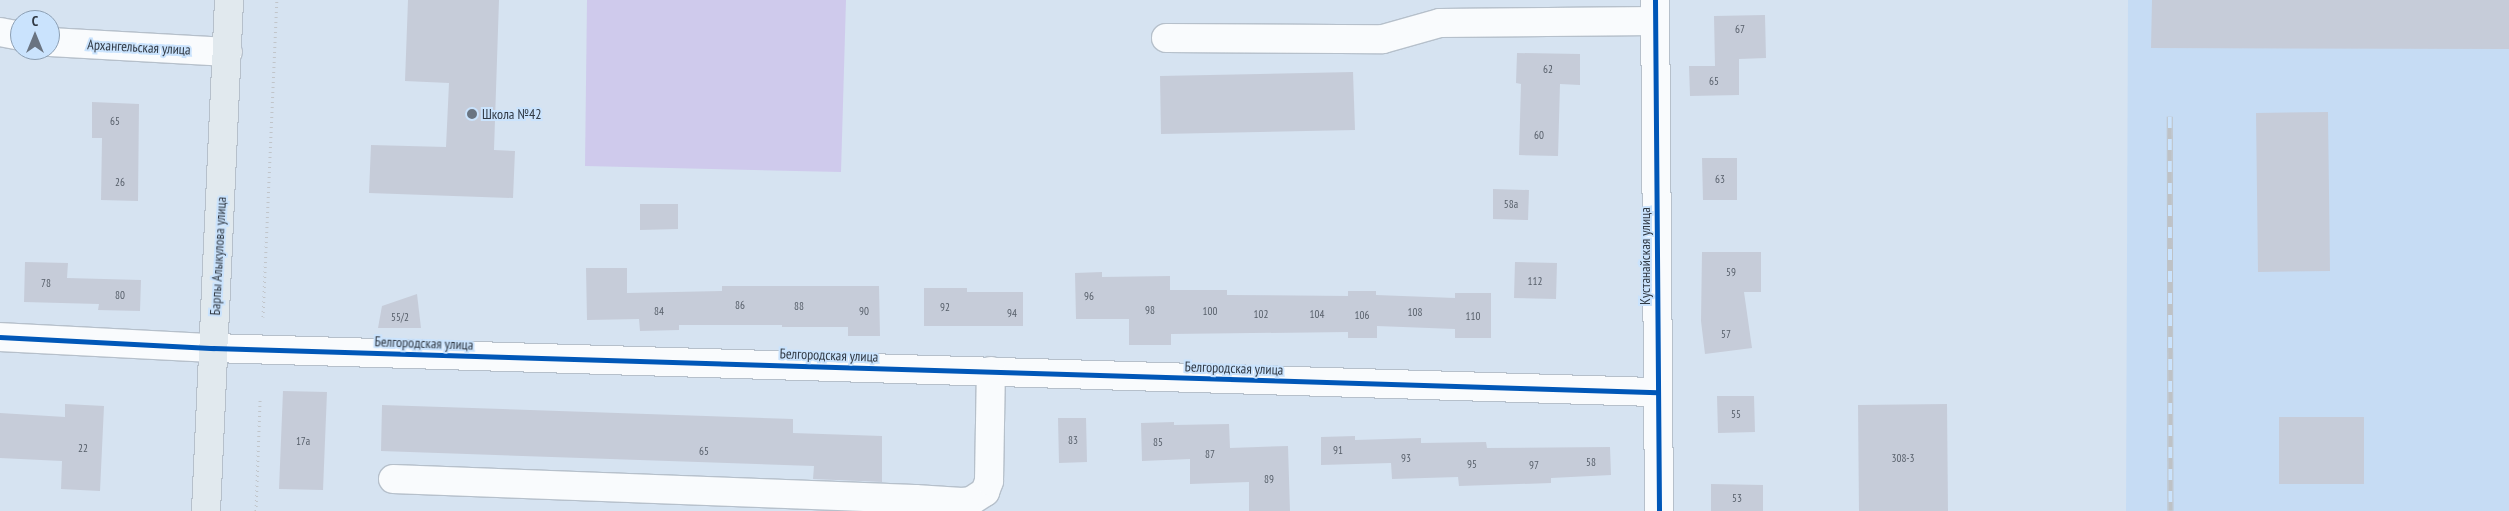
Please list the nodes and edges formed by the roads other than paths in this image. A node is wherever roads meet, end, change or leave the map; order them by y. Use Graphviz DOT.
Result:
graph roads {
  1 [pos="229,0"];
  2 [pos="1655,10"];
  3 [pos="1166,38"];
  4 [pos="60,43"];
  5 [pos="228,52"];
  6 [pos="0,336"];
  7 [pos="213,348"];
  8 [pos="991,371"];
  9 [pos="1657,392"];
  10 [pos="392,479"];
  11 [pos="706,501"];
  12 [pos="915,505"];
  13 [pos="206,511"];
  14 [pos="1659,511"];
  1 -- 5 [label="main road, Барпы Алыкулова улица"];
  2 -- 3 [label="street"];
  2 -- 9 [label="street, Кустанайская улица"];
  4 -- 5 [label="street, Архангельская улица"];
  5 -- 7 [label="main road, Барпы Алыкулова улица"];
  6 -- 7 [label="street, Белгородская улица"];
  7 -- 8 [label="street, Белгородская улица"];
  7 -- 13 [label="main road, Барпы Алыкулова улица"];
  8 -- 9 [label="street, Белгородская улица"];
  8 -- 12 [label="street"];
  9 -- 14 [label="street, Кустанайская улица"];
  10 -- 11 [label="street"];
  11 -- 12 [label="street"];
}
